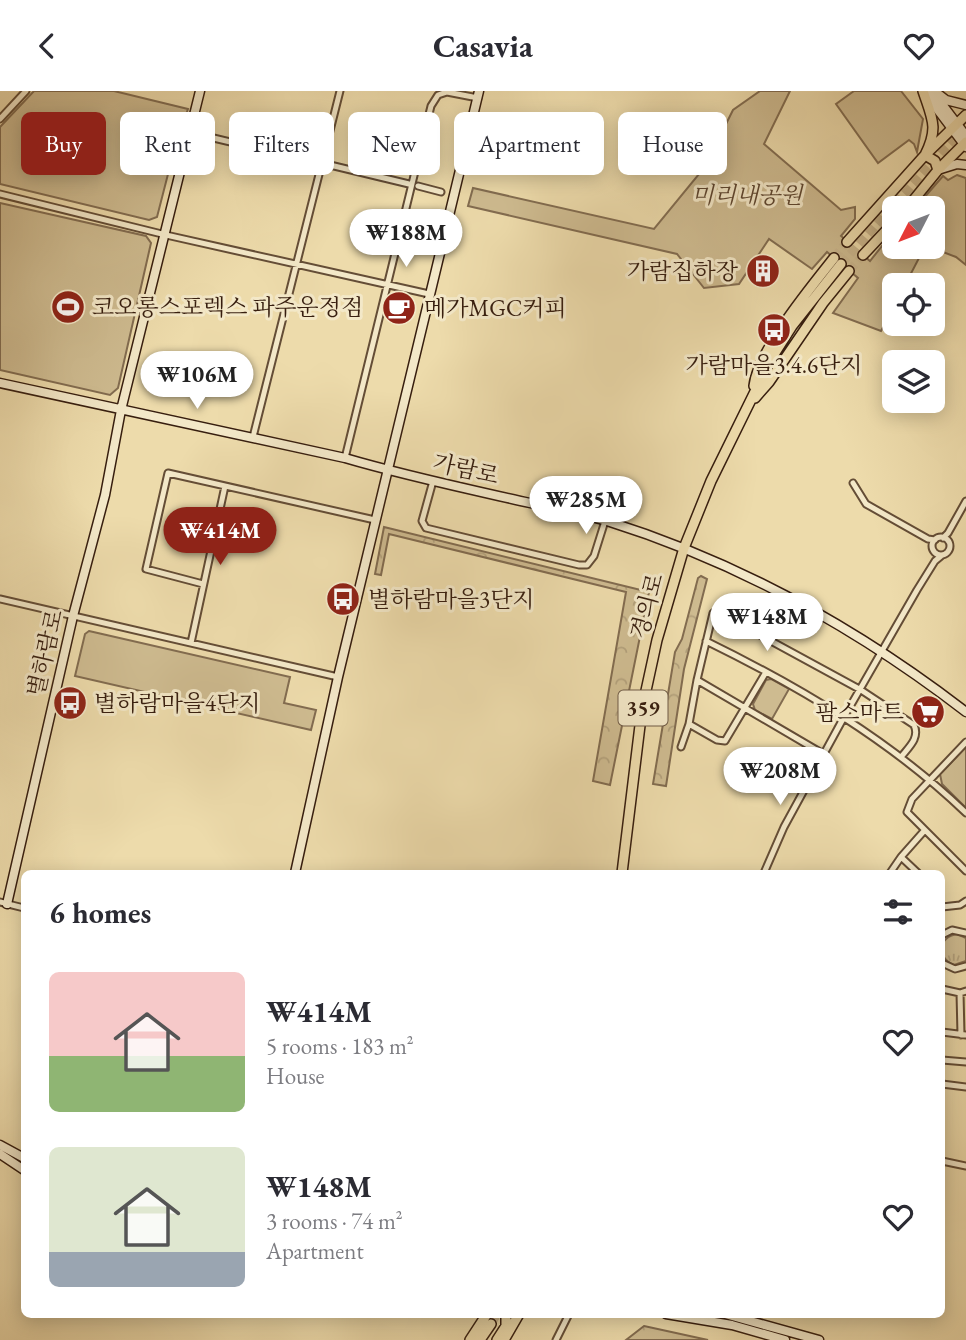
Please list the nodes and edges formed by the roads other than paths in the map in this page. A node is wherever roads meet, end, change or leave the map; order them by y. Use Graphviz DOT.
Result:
graph roads {
  1 [pos="26,91"];
  2 [pos="201,91"];
  3 [pos="340,91"];
  4 [pos="923,91"];
  5 [pos="933,91"];
  6 [pos="479,95"];
  7 [pos="966,105"];
  8 [pos="966,115"];
  9 [pos="0,119"];
  10 [pos="954,126"];
  11 [pos="966,143"];
  12 [pos="925,155"];
  13 [pos="966,165"];
  14 [pos="334,166"];
  15 [pos="938,170"];
  16 [pos="409,184"];
  17 [pos="418,186"];
  18 [pos="441,192"];
  19 [pos="0,194"];
  20 [pos="917,196"];
  21 [pos="166,235"];
  22 [pos="882,235"];
  23 [pos="847,242"];
  24 [pos="863,255"];
  25 [pos="837,261"];
  26 [pos="297,265"];
  27 [pos="849,271"];
  28 [pos="388,285"];
  29 [pos="429,294"];
  30 [pos="0,383"];
  31 [pos="752,401"];
  32 [pos="121,410"];
  33 [pos="253,437"];
  34 [pos="345,458"];
  35 [pos="387,471"];
  36 [pos="433,481"];
  37 [pos="853,483"];
  38 [pos="225,486"];
  39 [pos="966,502"];
  40 [pos="375,520"];
  41 [pos="605,521"];
  42 [pos="947,537"];
  43 [pos="932,541"];
  44 [pos="684,548"];
  45 [pos="938,554"];
  46 [pos="203,584"];
  47 [pos="0,599"];
  48 [pos="73,616"];
  49 [pos="706,642"];
  50 [pos="191,643"];
  51 [pos="883,651"];
  52 [pos="766,672"];
  53 [pos="338,677"];
  54 [pos="697,680"];
  55 [pos="861,690"];
  56 [pos="745,708"];
  57 [pos="966,712"];
  58 [pos="844,717"];
  59 [pos="690,724"];
  60 [pos="966,741"];
  61 [pos="681,747"];
  62 [pos="825,755"];
  63 [pos="901,757"];
  64 [pos="930,780"];
  65 [pos="966,813"];
  66 [pos="925,831"];
  67 [pos="901,857"];
  68 [pos="297,870"];
  69 [pos="622,870"];
  70 [pos="765,870"];
  71 [pos="892,870"];
  72 [pos="915,870"];
  73 [pos="966,871"];
  74 [pos="966,901"];
  75 [pos="3,903"];
  76 [pos="21,907"];
  77 [pos="945,907"];
  78 [pos="965,931"];
  79 [pos="945,933"];
  80 [pos="945,964"];
  81 [pos="965,967"];
  82 [pos="945,989"];
  83 [pos="963,992"];
  84 [pos="945,1032"];
  85 [pos="964,1035"];
  86 [pos="945,1060"];
  87 [pos="966,1062"];
  88 [pos="945,1084"];
  89 [pos="966,1087"];
  90 [pos="0,1145"];
  91 [pos="0,1154"];
  92 [pos="21,1156"];
  93 [pos="945,1162"];
  94 [pos="966,1166"];
  95 [pos="21,1168"];
  96 [pos="506,1318"];
  97 [pos="519,1318"];
  98 [pos="567,1318"];
  99 [pos="690,1318"];
  100 [pos="739,1318"];
  101 [pos="489,1321"];
  102 [pos="470,1340"];
  103 [pos="480,1340"];
  104 [pos="491,1340"];
  105 [pos="497,1340"];
  106 [pos="504,1340"];
  107 [pos="556,1340"];
  108 [pos="785,1340"];
  109 [pos="818,1340"];
  1 -- 9 [label="street"];
  2 -- 21 [label="street, 별하람로"];
  3 -- 26 [label="street"];
  4 -- 10 [label="street"];
  4 -- 12 [label="main road"];
  5 -- 7 [label="street"];
  5 -- 10 [label="street"];
  6 -- 28 [label="street"];
  6 -- 29 [label="street"];
  8 -- 10 [label="main road"];
  10 -- 11 [label="street"];
  10 -- 12 [label="main road"];
  11 -- 15 [label="main road"];
  12 -- 15 [label="main road"];
  12 -- 23 [label="main road"];
  13 -- 15 [label="street"];
  14 -- 16 [label="street"];
  15 -- 20 [label="main road"];
  17 -- 18 [label="street"];
  19 -- 21 [label="street"];
  21 -- 26 [label="street"];
  21 -- 32 [label="street, 별하람로"];
  22 -- 24 [label="main road"];
  25 -- 31 [label="main road"];
  26 -- 28 [label="street"];
  26 -- 33 [label="street"];
  27 -- 31 [label="main road"];
  28 -- 29 [label="street"];
  28 -- 34 [label="street"];
  29 -- 35 [label="street"];
  30 -- 32 [label="street, 가람로"];
  31 -- 44 [label="main road, 경의로 / 359"];
  32 -- 33 [label="street, 가람로"];
  32 -- 48 [label="street, 별하람로"];
  33 -- 34 [label="street, 가람로"];
  34 -- 35 [label="street, 가람로"];
  35 -- 36 [label="street, 가람로"];
  35 -- 40 [label="street"];
  36 -- 41 [label="street, 가람로"];
  36 -- 41 [label="street"];
  37 -- 43 [label="street"];
  38 -- 40 [label="street"];
  38 -- 46 [label="street"];
  38 -- 46 [label="street"];
  39 -- 42 [label="street"];
  40 -- 53 [label="street"];
  41 -- 44 [label="street, 가람로"];
  42 -- 43 [label="street"];
  42 -- 45 [label="street"];
  43 -- 45 [label="street"];
  44 -- 51 [label="street, 가람로"];
  44 -- 69 [label="main road, 경의로 / 359"];
  45 -- 51 [label="street"];
  46 -- 50 [label="street"];
  47 -- 48 [label="street"];
  48 -- 50 [label="street"];
  48 -- 75 [label="street, 별하람로"];
  49 -- 52 [label="street"];
  49 -- 54 [label="street"];
  49 -- 55 [label="street"];
  50 -- 53 [label="street"];
  51 -- 55 [label="street"];
  51 -- 57 [label="street, 가람로"];
  52 -- 56 [label="street"];
  52 -- 58 [label="street"];
  53 -- 68 [label="street"];
  54 -- 56 [label="street"];
  54 -- 59 [label="street"];
  55 -- 58 [label="street"];
  55 -- 63 [label="street"];
  56 -- 59 [label="street"];
  56 -- 62 [label="street"];
  58 -- 62 [label="street"];
  58 -- 63 [label="street"];
  59 -- 61 [label="street"];
  60 -- 64 [label="street"];
  62 -- 70 [label="street"];
  63 -- 64 [label="street"];
  64 -- 65 [label="street"];
  64 -- 66 [label="street"];
  66 -- 67 [label="street"];
  66 -- 73 [label="street"];
  67 -- 71 [label="street"];
  67 -- 72 [label="street"];
  74 -- 77 [label="street"];
  75 -- 76 [label="street"];
  78 -- 79 [label="street"];
  80 -- 81 [label="street"];
  82 -- 83 [label="street"];
  83 -- 85 [label="street"];
  84 -- 85 [label="street"];
  86 -- 87 [label="street"];
  88 -- 89 [label="street"];
  90 -- 92 [label="street"];
  91 -- 95 [label="street"];
  93 -- 94 [label="street"];
  96 -- 105 [label="main road"];
  97 -- 106 [label="main road"];
  98 -- 107 [label="street"];
  99 -- 108 [label="street"];
  100 -- 109 [label="street"];
  101 -- 102 [label="main road"];
  101 -- 103 [label="main road"];
  101 -- 104 [label="main road"];
}
